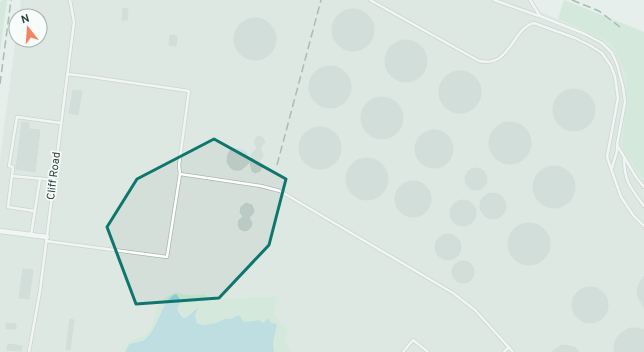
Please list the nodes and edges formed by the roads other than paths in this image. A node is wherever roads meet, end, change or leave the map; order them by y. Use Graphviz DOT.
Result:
graph roads {
  1 [pos="70,0"];
  2 [pos="370,0"];
  3 [pos="494,0"];
  4 [pos="530,0"];
  5 [pos="540,16"];
  6 [pos="67,74"];
  7 [pos="61,123"];
  8 [pos="617,145"];
  9 [pos="624,157"];
  10 [pos="611,169"];
  11 [pos="180,174"];
  12 [pos="12,176"];
  13 [pos="40,178"];
  14 [pos="54,180"];
  15 [pos="644,187"];
  16 [pos="644,206"];
  17 [pos="34,211"];
  18 [pos="644,226"];
  19 [pos="0,231"];
  20 [pos="31,235"];
  21 [pos="46,239"];
  22 [pos="509,347"];
  23 [pos="29,352"];
  24 [pos="403,352"];
  25 [pos="428,352"];
  26 [pos="504,352"];
  27 [pos="513,352"];
  1 -- 6 [label="lane, Cliff Road"];
  2 -- 10 [label="lane"];
  3 -- 5 [label="lane"];
  4 -- 5 [label="lane"];
  5 -- 8 [label="lane"];
  6 -- 7 [label="lane, Cliff Road"];
  6 -- 11 [label="lane"];
  7 -- 12 [label="lane"];
  7 -- 14 [label="lane, Cliff Road"];
  8 -- 9 [label="lane"];
  8 -- 10 [label="lane"];
  9 -- 15 [label="lane"];
  9 -- 16 [label="lane"];
  10 -- 18 [label="lane"];
  11 -- 21 [label="lane"];
  11 -- 22 [label="lane"];
  12 -- 13 [label="lane"];
  12 -- 17 [label="lane"];
  13 -- 14 [label="lane"];
  13 -- 17 [label="lane"];
  14 -- 21 [label="lane, Cliff Road"];
  17 -- 20 [label="lane"];
  19 -- 20 [label="street"];
  20 -- 21 [label="street"];
  21 -- 23 [label="lane, Cliff Road"];
  22 -- 26 [label="lane"];
  22 -- 27 [label="lane"];
  24 -- 25 [label="lane"];
}
